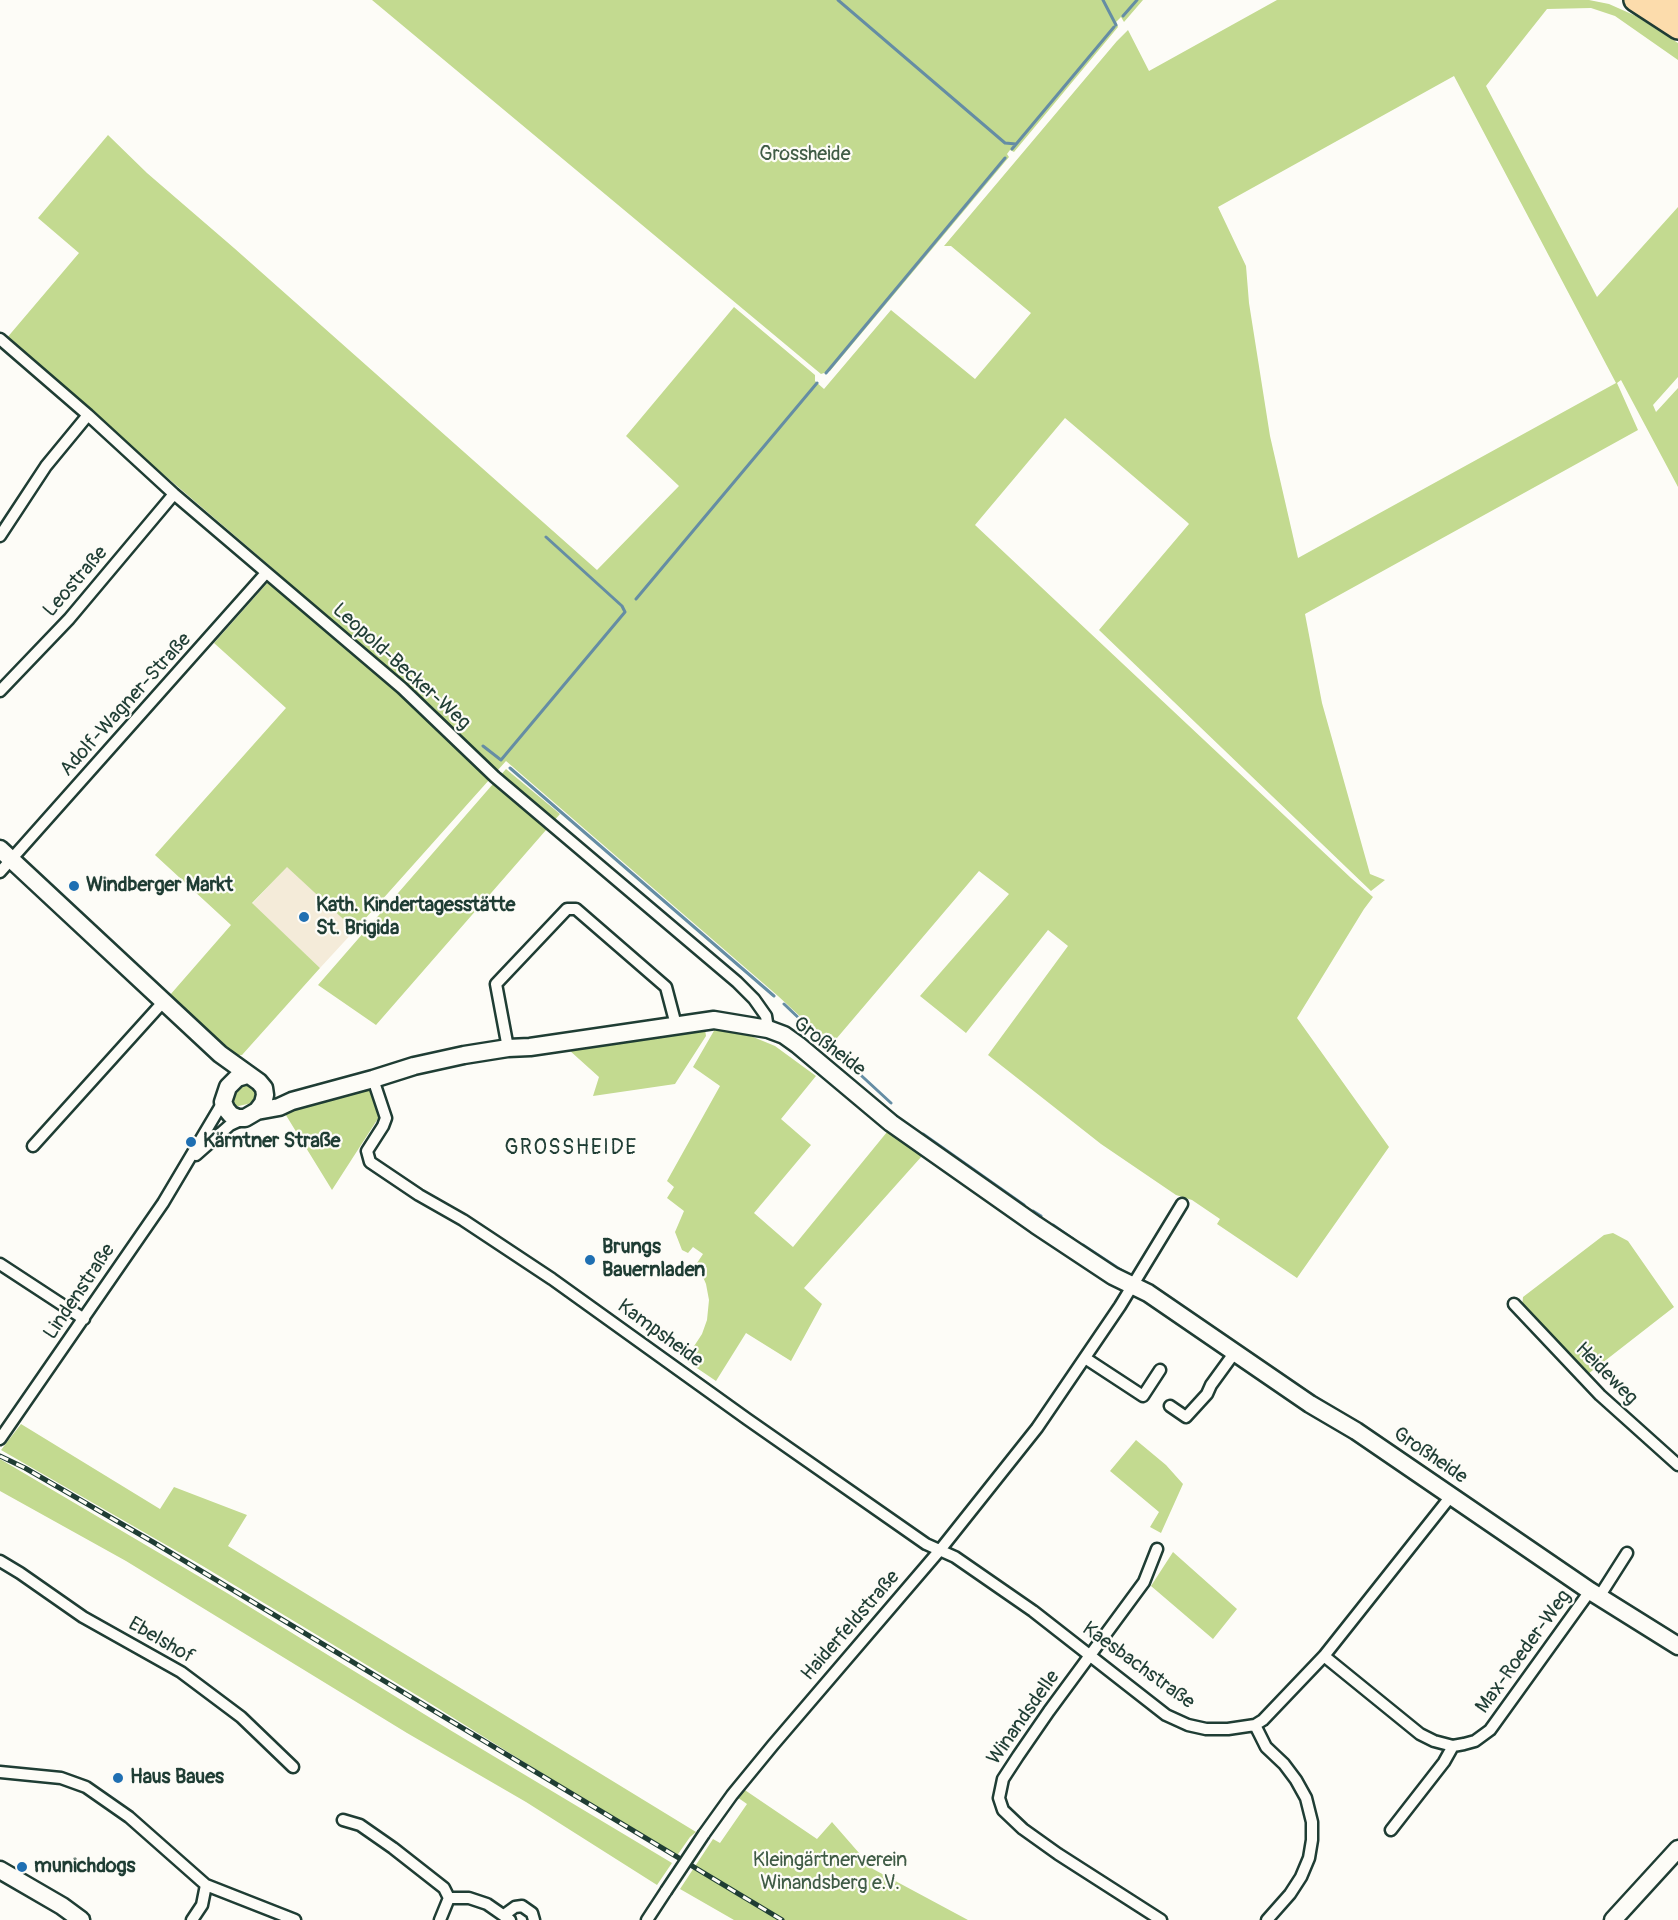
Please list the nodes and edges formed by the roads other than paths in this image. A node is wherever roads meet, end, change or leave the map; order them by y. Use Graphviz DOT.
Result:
graph roads {
  1 [pos="1635,0"];
  2 [pos="1664,0"];
  3 [pos="1678,9"];
  4 [pos="1678,28"];
  5 [pos="0,339"];
  6 [pos="88,415"];
  7 [pos="174,494"];
  8 [pos="0,536"];
  9 [pos="266,573"];
  10 [pos="0,691"];
  11 [pos="4,860"];
  12 [pos="164,1001"];
  13 [pos="676,1025"];
  14 [pos="768,1029"];
  15 [pos="508,1048"];
  16 [pos="220,1054"];
  17 [pos="247,1075"];
  18 [pos="373,1079"];
  19 [pos="225,1094"];
  20 [pos="265,1095"];
  21 [pos="292,1101"];
  22 [pos="251,1114"];
  23 [pos="33,1146"];
  24 [pos="188,1164"];
  25 [pos="1182,1204"];
  26 [pos="0,1264"];
  27 [pos="1132,1286"];
  28 [pos="1514,1304"];
  29 [pos="84,1319"];
  30 [pos="1235,1352"];
  31 [pos="1085,1358"];
  32 [pos="1160,1370"];
  33 [pos="1170,1406"];
  34 [pos="0,1439"];
  35 [pos="1678,1465"];
  36 [pos="1451,1496"];
  37 [pos="1157,1549"];
  38 [pos="940,1550"];
  39 [pos="1627,1553"];
  40 [pos="0,1561"];
  41 [pos="1595,1594"];
  42 [pos="1678,1647"];
  43 [pos="1091,1656"];
  44 [pos="1324,1656"];
  45 [pos="1255,1725"];
  46 [pos="1454,1746"];
  47 [pos="293,1767"];
  48 [pos="0,1772"];
  49 [pos="343,1820"];
  50 [pos="1391,1830"];
  51 [pos="1676,1856"];
  52 [pos="0,1870"];
  53 [pos="206,1885"];
  54 [pos="449,1898"];
  55 [pos="507,1918"];
  56 [pos="81,1920"];
  57 [pos="192,1920"];
  58 [pos="295,1920"];
  59 [pos="440,1920"];
  60 [pos="534,1920"];
  61 [pos="647,1920"];
  62 [pos="1161,1920"];
  63 [pos="1267,1920"];
  64 [pos="1613,1920"];
  1 -- 4 [label="highway"];
  2 -- 3 [label="highway"];
  5 -- 6 [label="street, Leopold-Becker-Weg"];
  6 -- 7 [label="street, Leopold-Becker-Weg"];
  6 -- 8 [label="street"];
  7 -- 9 [label="street, Leopold-Becker-Weg"];
  7 -- 10 [label="street, Leostraße"];
  9 -- 11 [label="street, Adolf-Wagner-Straße"];
  9 -- 14 [label="street, Leopold-Becker-Weg"];
  11 -- 12 [label="street"];
  12 -- 16 [label="street"];
  12 -- 23 [label="street"];
  13 -- 14 [label="street, Großheide"];
  13 -- 15 [label="street, Großheide"];
  13 -- 15 [label="street"];
  14 -- 27 [label="street, Großheide"];
  15 -- 18 [label="street, Großheide"];
  16 -- 17 [label="street"];
  16 -- 19 [label="street"];
  17 -- 19 [label="street"];
  17 -- 20 [label="street"];
  18 -- 21 [label="street, Großheide"];
  18 -- 38 [label="street, Kampsheide"];
  19 -- 22 [label="street"];
  19 -- 24 [label="street, Lindenstraße"];
  20 -- 21 [label="street, Großheide"];
  20 -- 22 [label="street"];
  21 -- 22 [label="street, Großheide"];
  22 -- 24 [label="street, Lindenstraße"];
  24 -- 29 [label="street, Lindenstraße"];
  25 -- 27 [label="street, Haiderfeldstraße"];
  26 -- 29 [label="street"];
  27 -- 30 [label="street, Großheide"];
  27 -- 31 [label="street, Haiderfeldstraße"];
  28 -- 35 [label="street, Heideweg"];
  29 -- 34 [label="street, Lindenstraße"];
  30 -- 33 [label="street"];
  30 -- 36 [label="street, Großheide"];
  31 -- 32 [label="street"];
  31 -- 38 [label="street, Haiderfeldstraße"];
  36 -- 41 [label="street, Großheide"];
  36 -- 44 [label="street"];
  37 -- 43 [label="street, Winandsdelle"];
  38 -- 43 [label="street, Kaesbachstraße"];
  38 -- 61 [label="street, Haiderfeldstraße, bridge"];
  39 -- 41 [label="street"];
  40 -- 47 [label="street, Ebelshof"];
  41 -- 42 [label="street, Großheide"];
  41 -- 46 [label="street, Max-Roeder-Weg"];
  43 -- 45 [label="street, Kaesbachstraße"];
  43 -- 62 [label="street, Winandsdelle"];
  44 -- 45 [label="street"];
  44 -- 46 [label="street"];
  45 -- 63 [label="street"];
  46 -- 50 [label="street"];
  48 -- 53 [label="street"];
  49 -- 54 [label="street"];
  51 -- 64 [label="street"];
  52 -- 56 [label="street"];
  53 -- 57 [label="street"];
  53 -- 58 [label="street"];
  54 -- 55 [label="street"];
  54 -- 59 [label="street"];
  55 -- 60 [label="street"];
}
